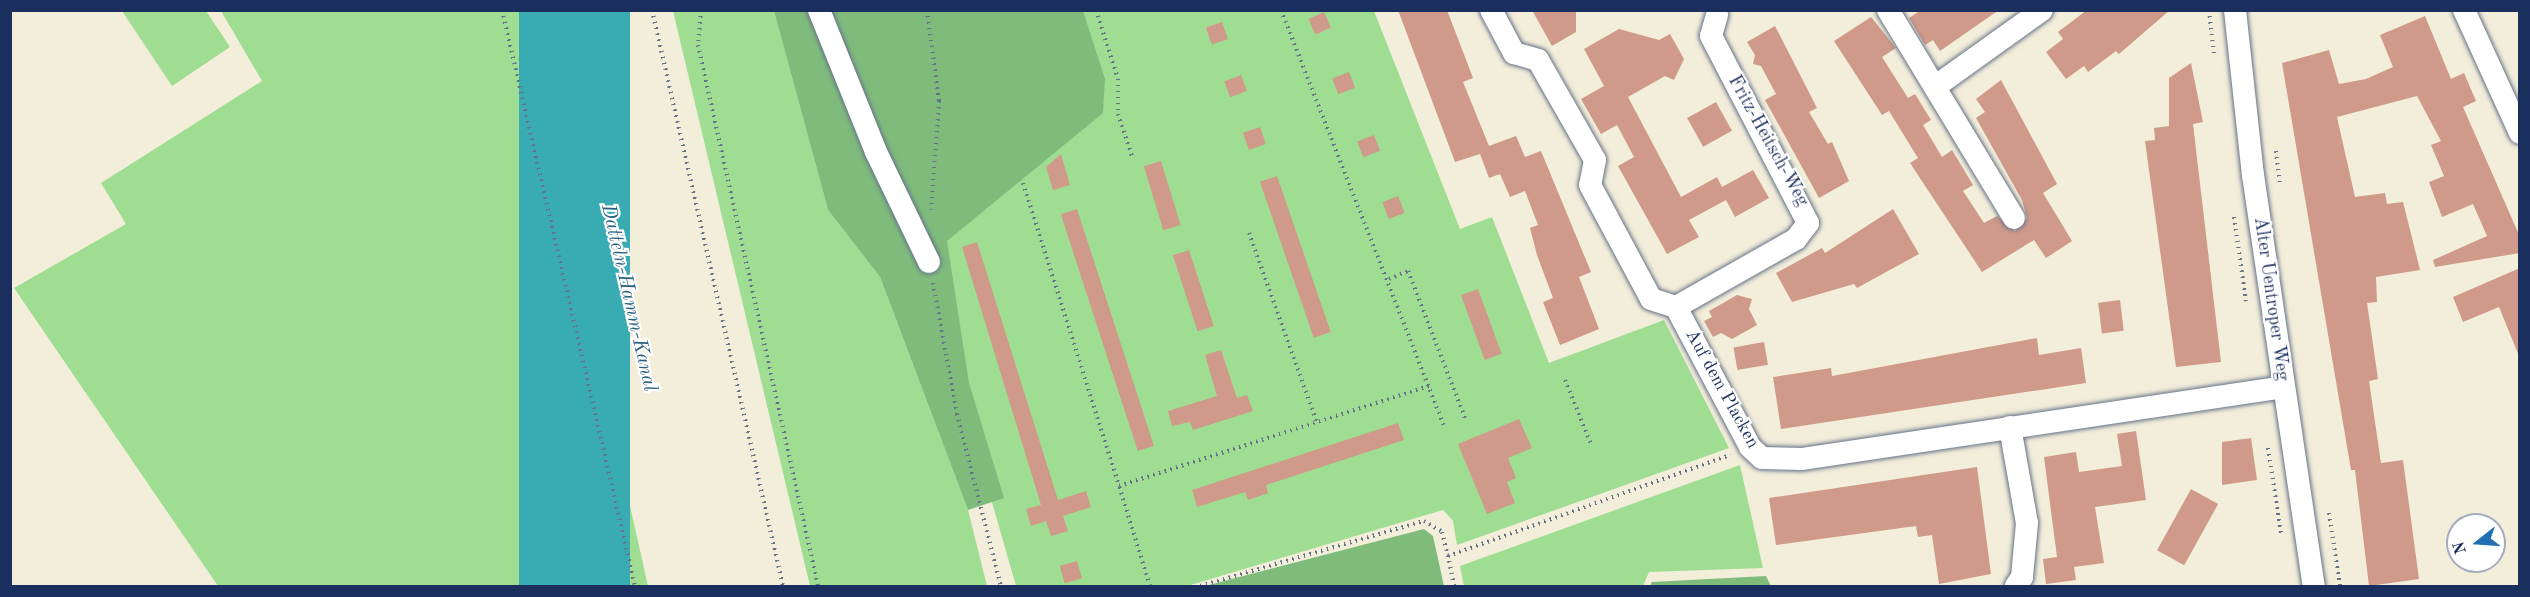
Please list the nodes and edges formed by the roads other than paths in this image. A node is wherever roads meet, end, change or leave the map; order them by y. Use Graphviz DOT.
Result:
graph roads {
  1 [pos="819,10"];
  2 [pos="1491,10"];
  3 [pos="1888,10"];
  4 [pos="2042,10"];
  5 [pos="2235,10"];
  6 [pos="2464,10"];
  7 [pos="1717,15"];
  8 [pos="1936,87"];
  9 [pos="2520,133"];
  10 [pos="2014,218"];
  11 [pos="929,262"];
  12 [pos="1676,307"];
  13 [pos="2283,387"];
  14 [pos="2010,427"];
  15 [pos="2016,586"];
  16 [pos="2314,586"];
  1 -- 11 [label="street"];
  2 -- 12 [label="street"];
  3 -- 8 [label="street"];
  4 -- 8 [label="street"];
  5 -- 13 [label="street, Alter Uentroper Weg"];
  6 -- 9 [label="street"];
  7 -- 12 [label="street, Fritz-Heitsch-Weg"];
  8 -- 10 [label="street"];
  12 -- 14 [label="street, Auf dem Placken"];
  13 -- 14 [label="street, Auf dem Placken"];
  13 -- 16 [label="street, Alter Uentroper Weg"];
  14 -- 15 [label="street"];
}
